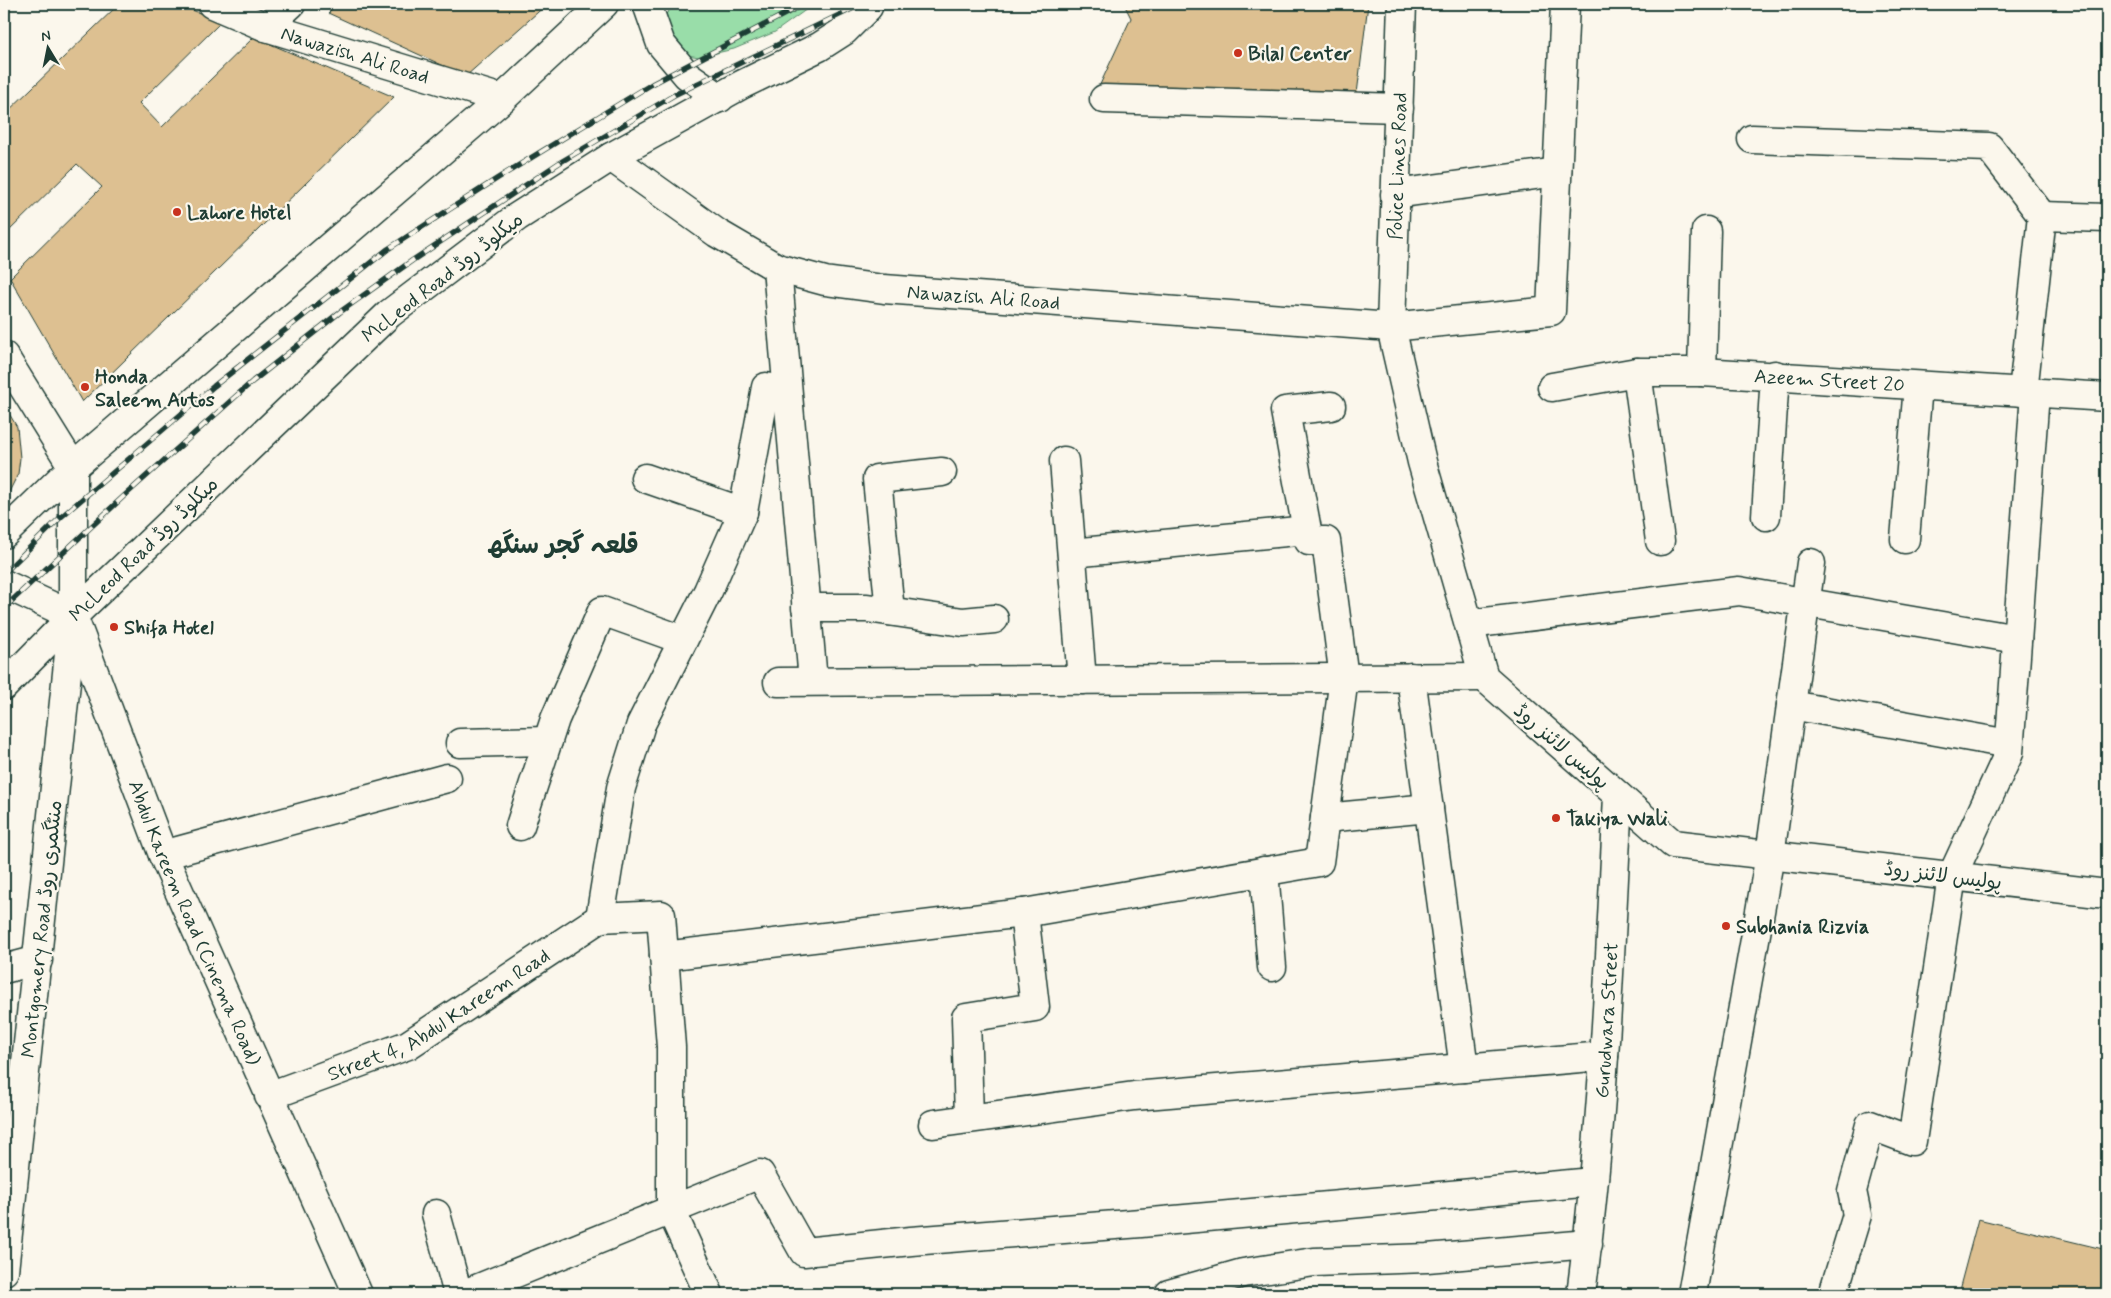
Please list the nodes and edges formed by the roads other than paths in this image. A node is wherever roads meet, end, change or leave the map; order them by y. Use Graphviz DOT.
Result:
graph roads {
  1 [pos="212,4"];
  2 [pos="291,4"];
  3 [pos="604,4"];
  4 [pos="647,4"];
  5 [pos="1402,4"];
  6 [pos="1565,4"];
  7 [pos="871,5"];
  8 [pos="266,27"];
  9 [pos="720,98"];
  10 [pos="502,99"];
  11 [pos="1104,99"];
  12 [pos="1399,108"];
  13 [pos="1752,139"];
  14 [pos="612,157"];
  15 [pos="1557,172"];
  16 [pos="1395,194"];
  17 [pos="2042,216"];
  18 [pos="2107,218"];
  19 [pos="1706,231"];
  20 [pos="777,268"];
  21 [pos="1391,327"];
  22 [pos="4,356"];
  23 [pos="1637,372"];
  24 [pos="1702,372"];
  25 [pos="1775,375"];
  26 [pos="1918,386"];
  27 [pos="1552,387"];
  28 [pos="787,390"];
  29 [pos="2029,392"];
  30 [pos="2107,397"];
  31 [pos="1331,406"];
  32 [pos="1064,461"];
  33 [pos="73,467"];
  34 [pos="942,472"];
  35 [pos="644,478"];
  36 [pos="743,512"];
  37 [pos="1766,516"];
  38 [pos="1307,530"];
  39 [pos="4,534"];
  40 [pos="1905,539"];
  41 [pos="1660,541"];
  42 [pos="1072,553"];
  43 [pos="1811,563"];
  44 [pos="4,584"];
  45 [pos="1806,602"];
  46 [pos="806,608"];
  47 [pos="890,611"];
  48 [pos="73,616"];
  49 [pos="994,619"];
  50 [pos="1469,624"];
  51 [pos="2017,639"];
  52 [pos="683,640"];
  53 [pos="1411,677"];
  54 [pos="1484,677"];
  55 [pos="1344,678"];
  56 [pos="1082,680"];
  57 [pos="813,681"];
  58 [pos="778,682"];
  59 [pos="4,686"];
  60 [pos="1791,705"];
  61 [pos="548,741"];
  62 [pos="460,743"];
  63 [pos="2009,744"];
  64 [pos="447,778"];
  65 [pos="1618,796"];
  66 [pos="1429,808"];
  67 [pos="1324,818"];
  68 [pos="520,826"];
  69 [pos="162,855"];
  70 [pos="1770,855"];
  71 [pos="1264,871"];
  72 [pos="1952,876"];
  73 [pos="2107,894"];
  74 [pos="1024,913"];
  75 [pos="600,918"];
  76 [pos="664,956"];
  77 [pos="38,960"];
  78 [pos="1272,967"];
  79 [pos="4,969"];
  80 [pos="1604,1056"];
  81 [pos="1464,1068"];
  82 [pos="269,1096"];
  83 [pos="969,1118"];
  84 [pos="933,1124"];
  85 [pos="1593,1182"];
  86 [pos="672,1210"];
  87 [pos="436,1214"];
  88 [pos="1588,1244"];
  89 [pos="4,1271"];
  90 [pos="358,1294"];
  91 [pos="458,1294"];
  92 [pos="464,1294"];
  93 [pos="709,1294"];
  94 [pos="1169,1294"];
  95 [pos="1581,1294"];
  96 [pos="1692,1294"];
  97 [pos="1833,1294"];
  1 -- 8 [label="street, Nawazish Ali Road"];
  2 -- 8 [label="street"];
  3 -- 10 [label="street"];
  4 -- 9 [label="street"];
  5 -- 12 [label="street, Police Lines Road"];
  6 -- 15 [label="street"];
  7 -- 9 [label="street, McLeod Road میکلوڈ روڈ"];
  8 -- 10 [label="street, Nawazish Ali Road"];
  9 -- 14 [label="street, McLeod Road میکلوڈ روڈ"];
  10 -- 33 [label="street"];
  11 -- 12 [label="street"];
  12 -- 16 [label="street, Police Lines Road"];
  13 -- 17 [label="street"];
  14 -- 20 [label="street, Nawazish Ali Road"];
  14 -- 48 [label="street, McLeod Road میکلوڈ روڈ"];
  15 -- 16 [label="street"];
  15 -- 21 [label="street, Nawazish Ali Road"];
  16 -- 21 [label="street, Police Lines Road"];
  17 -- 18 [label="street"];
  17 -- 29 [label="street"];
  19 -- 24 [label="street"];
  20 -- 21 [label="street, Nawazish Ali Road"];
  20 -- 28 [label="street"];
  21 -- 50 [label="street"];
  22 -- 33 [label="street"];
  23 -- 24 [label="street, Azeem Street 20"];
  23 -- 27 [label="street, Azeem Street 20"];
  23 -- 41 [label="street"];
  24 -- 25 [label="street, Azeem Street 20"];
  25 -- 26 [label="street, Azeem Street 20"];
  25 -- 37 [label="street"];
  26 -- 29 [label="street, Azeem Street 20"];
  26 -- 40 [label="street"];
  28 -- 36 [label="street"];
  28 -- 46 [label="street"];
  29 -- 30 [label="street, Azeem Street 20"];
  29 -- 51 [label="street"];
  31 -- 38 [label="street"];
  32 -- 42 [label="street"];
  33 -- 39 [label="street"];
  33 -- 48 [label="street"];
  34 -- 47 [label="street"];
  35 -- 36 [label="street"];
  36 -- 52 [label="street"];
  38 -- 42 [label="street"];
  38 -- 55 [label="street"];
  42 -- 56 [label="street"];
  43 -- 45 [label="street"];
  44 -- 48 [label="street"];
  45 -- 50 [label="street"];
  45 -- 51 [label="street"];
  45 -- 60 [label="street"];
  46 -- 47 [label="street"];
  46 -- 57 [label="street"];
  47 -- 49 [label="street"];
  48 -- 59 [label="street, McLeod Road میکلوڈ روڈ"];
  48 -- 69 [label="street, Abdul Kareem Road (Cinema Road)"];
  48 -- 77 [label="street, Montgomery Road منٹگمری روڈ"];
  50 -- 54 [label="street"];
  51 -- 63 [label="street"];
  52 -- 61 [label="street"];
  52 -- 75 [label="street"];
  53 -- 54 [label="street"];
  53 -- 55 [label="street"];
  53 -- 66 [label="street"];
  54 -- 65 [label="street, پولیس لائنز روڈ"];
  55 -- 56 [label="street"];
  55 -- 67 [label="street"];
  56 -- 57 [label="street"];
  57 -- 58 [label="street"];
  60 -- 63 [label="street"];
  60 -- 70 [label="street"];
  61 -- 62 [label="street"];
  61 -- 68 [label="street"];
  63 -- 72 [label="street"];
  64 -- 69 [label="street"];
  65 -- 70 [label="street, پولیس لائنز روڈ"];
  65 -- 80 [label="street, Gurudwara Street"];
  66 -- 67 [label="street"];
  66 -- 81 [label="street"];
  67 -- 71 [label="street"];
  69 -- 82 [label="street, Abdul Kareem Road (Cinema Road)"];
  70 -- 72 [label="street, پولیس لائنز روڈ"];
  70 -- 96 [label="street"];
  71 -- 74 [label="street"];
  71 -- 78 [label="street"];
  72 -- 73 [label="street, پولیس لائنز روڈ"];
  72 -- 97 [label="street"];
  74 -- 76 [label="street"];
  74 -- 83 [label="street"];
  75 -- 76 [label="street"];
  75 -- 82 [label="street, Street 4, Abdul Kareem Road"];
  76 -- 86 [label="street"];
  77 -- 79 [label="street"];
  77 -- 89 [label="street, Montgomery Road منٹگمری روڈ"];
  80 -- 81 [label="street"];
  80 -- 85 [label="street, Gurudwara Street"];
  81 -- 83 [label="street"];
  82 -- 90 [label="street, Abdul Kareem Road (Cinema Road)"];
  83 -- 84 [label="street"];
  85 -- 86 [label="street"];
  85 -- 88 [label="street, Gurudwara Street"];
  86 -- 92 [label="street"];
  86 -- 93 [label="street"];
  87 -- 91 [label="street"];
  88 -- 94 [label="street"];
  88 -- 95 [label="street, Gurudwara Street"];
}
